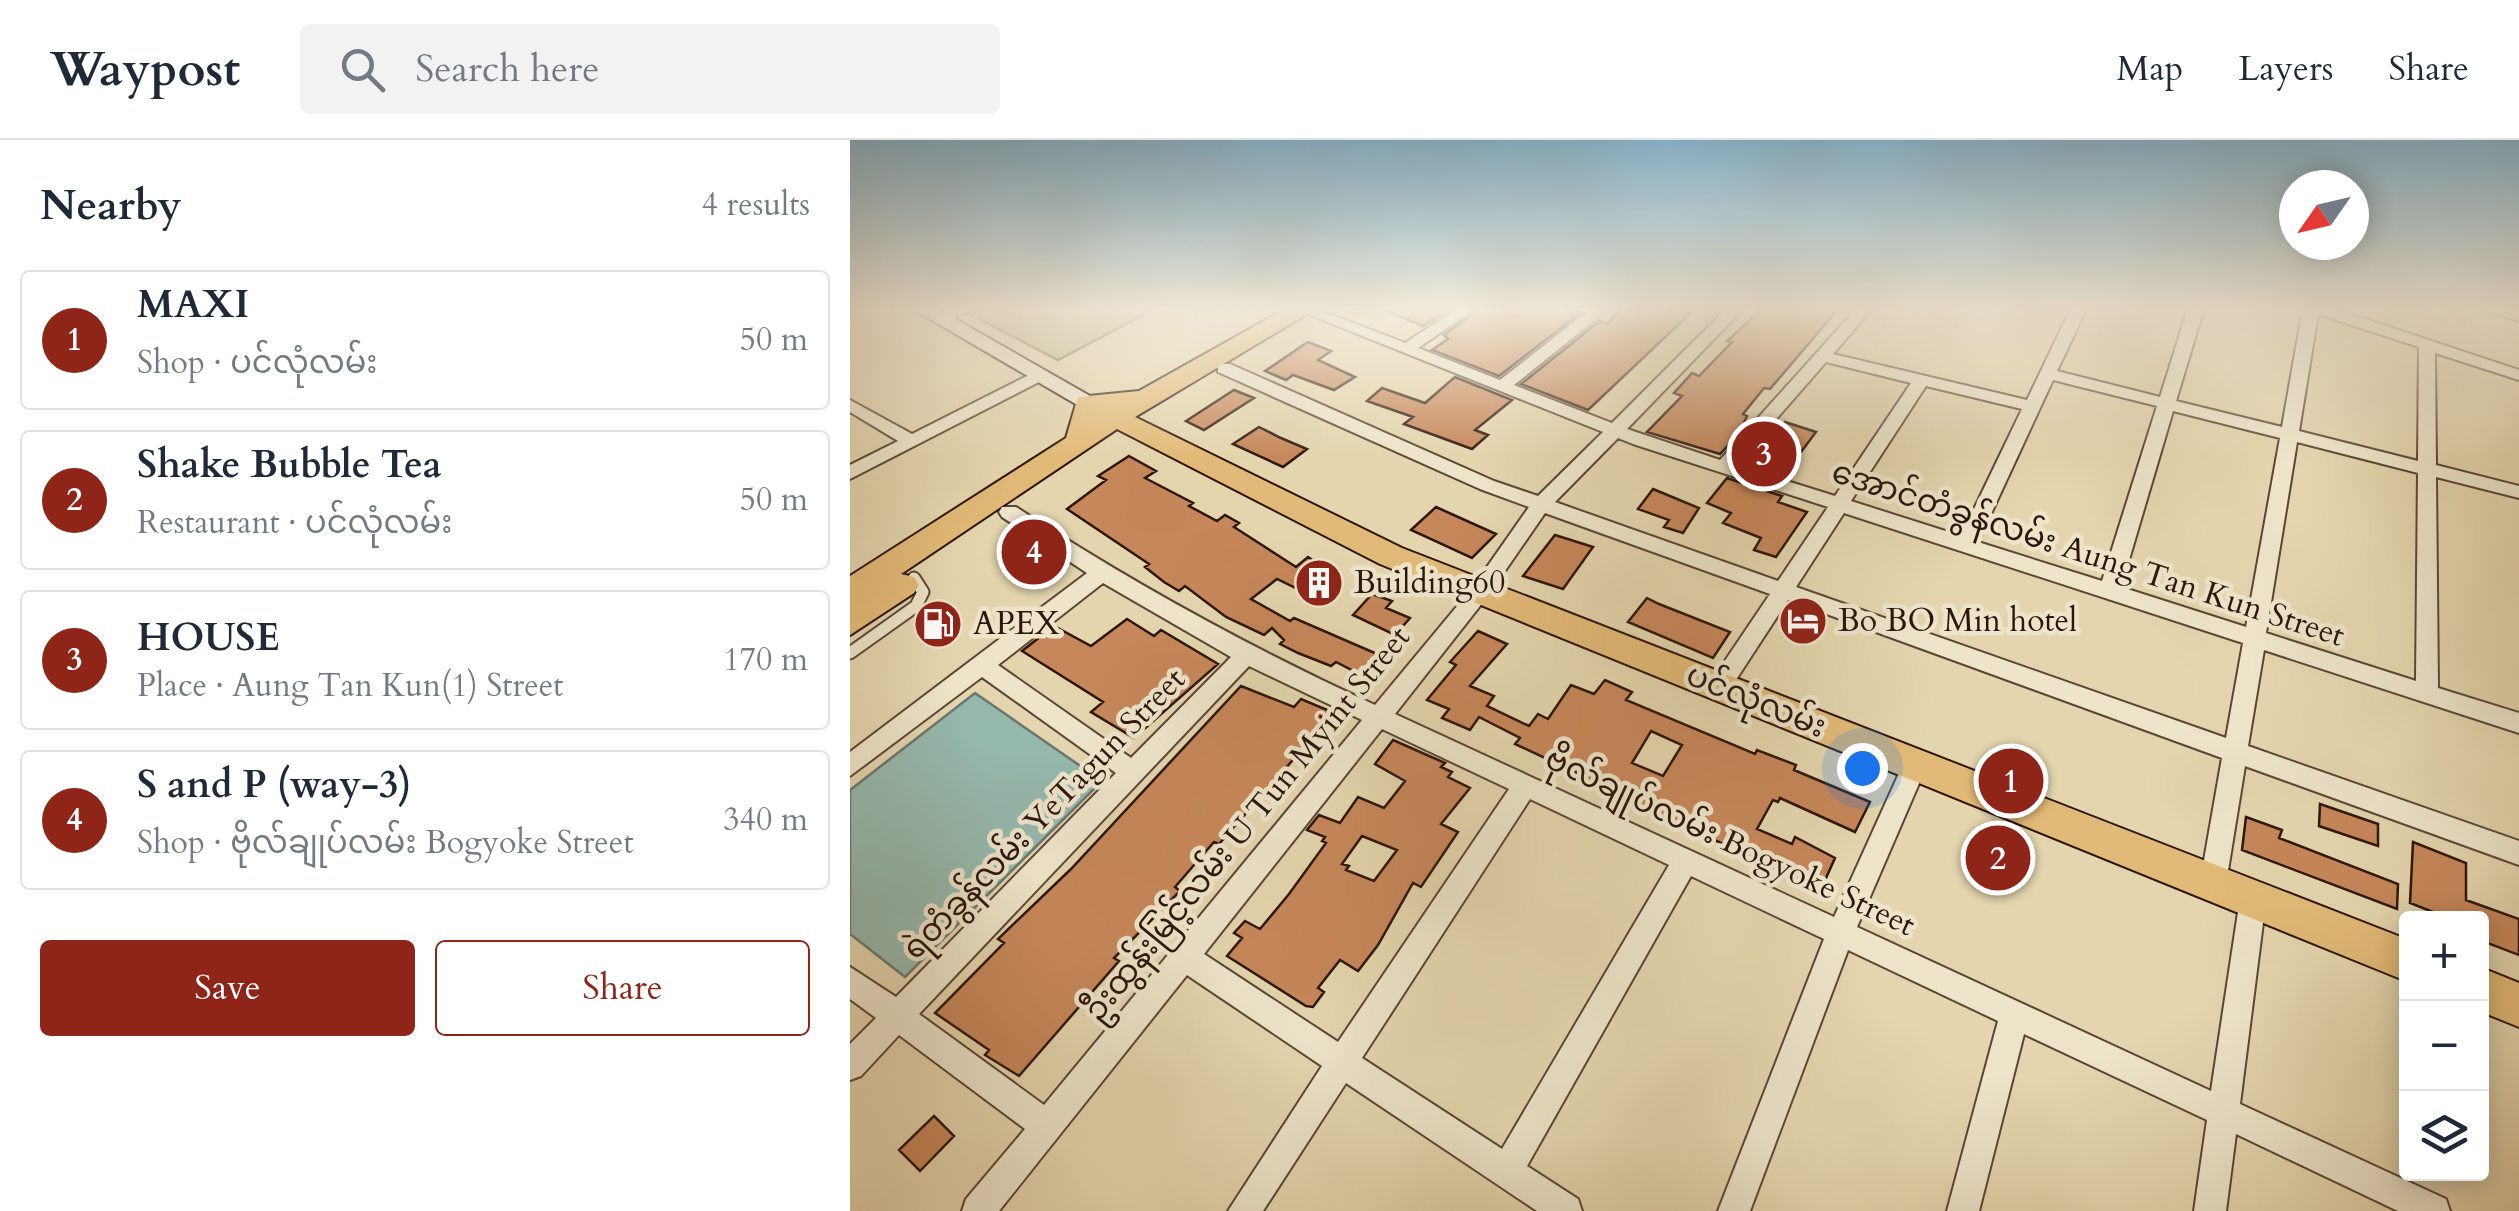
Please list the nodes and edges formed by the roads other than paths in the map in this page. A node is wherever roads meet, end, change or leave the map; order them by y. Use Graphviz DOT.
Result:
graph roads {
  1 [pos="1008,358"];
  2 [pos="1213,358"];
  3 [pos="1234,358"];
  4 [pos="1426,358"];
  5 [pos="1538,358"];
  6 [pos="1685,358"];
  7 [pos="1817,358"];
  8 [pos="1827,358"];
  9 [pos="2056,358"];
  10 [pos="2179,358"];
  11 [pos="2305,358"];
  12 [pos="2427,358"];
  13 [pos="2466,358"];
  14 [pos="1224,368"];
  15 [pos="2049,374"];
  16 [pos="1039,376"];
  17 [pos="2519,376"];
  18 [pos="1921,381"];
  19 [pos="1500,388"];
  20 [pos="1155,402"];
  21 [pos="1087,403"];
  22 [pos="2164,404"];
  23 [pos="850,405"];
  24 [pos="2034,406"];
  25 [pos="1138,430"];
  26 [pos="1611,430"];
  27 [pos="2291,435"];
  28 [pos="912,441"];
  29 [pos="1082,451"];
  30 [pos="1724,467"];
  31 [pos="2426,468"];
  32 [pos="850,473"];
  33 [pos="2519,492"];
  34 [pos="1837,503"];
  35 [pos="1541,505"];
  36 [pos="1008,512"];
  37 [pos="1968,545"];
  38 [pos="1102,573"];
  39 [pos="914,578"];
  40 [pos="1783,590"];
  41 [pos="850,592"];
  42 [pos="1480,592"];
  43 [pos="2109,592"];
  44 [pos="850,622"];
  45 [pos="2255,640"];
  46 [pos="850,653"];
  47 [pos="1246,656"];
  48 [pos="982,664"];
  49 [pos="1720,686"];
  50 [pos="2427,696"];
  51 [pos="1378,718"];
  52 [pos="2519,723"];
  53 [pos="2236,750"];
  54 [pos="1915,765"];
  55 [pos="850,766"];
  56 [pos="1133,772"];
  57 [pos="1526,784"];
  58 [pos="2519,853"];
  59 [pos="1686,860"];
  60 [pos="2213,883"];
  61 [pos="2253,899"];
  62 [pos="1840,932"];
  63 [pos="1184,957"];
  64 [pos="2399,957"];
  65 [pos="850,981"];
  66 [pos="2489,993"];
  67 [pos="2519,1005"];
  68 [pos="2014,1014"];
  69 [pos="897,1016"];
  70 [pos="1343,1061"];
  71 [pos="850,1065"];
  72 [pos="2224,1113"];
  73 [pos="1047,1126"];
  74 [pos="1507,1171"];
  75 [pos="978,1211"];
  76 [pos="1244,1211"];
  77 [pos="1566,1211"];
  78 [pos="1734,1211"];
  79 [pos="1963,1211"];
  80 [pos="2210,1211"];
  81 [pos="2434,1211"];
  1 -- 16 [label="main road"];
  2 -- 20 [label="main road"];
  3 -- 14 [label="main road"];
  4 -- 19 [label="street, အောင်တံခွန်လမ်း Aung Tan Kun Street"];
  5 -- 19 [label="street"];
  6 -- 26 [label="street, ဦးထွန်းမြင့်လမ်း U Tun Myint Street"];
  7 -- 30 [label="street"];
  8 -- 18 [label="street"];
  9 -- 15 [label="street"];
  10 -- 22 [label="street"];
  11 -- 27 [label="street"];
  12 -- 31 [label="street"];
  13 -- 17 [label="street"];
  14 -- 20 [label="main road"];
  14 -- 35 [label="street"];
  15 -- 22 [label="street"];
  15 -- 24 [label="street"];
  16 -- 21 [label="main road"];
  16 -- 28 [label="street"];
  18 -- 24 [label="street"];
  18 -- 34 [label="street"];
  19 -- 26 [label="street, အောင်တံခွန်လမ်း Aung Tan Kun Street"];
  20 -- 21 [label="main road"];
  20 -- 25 [label="main road"];
  20 -- 25 [label="main road"];
  21 -- 25 [label="main road"];
  21 -- 29 [label="main road"];
  22 -- 27 [label="street"];
  22 -- 43 [label="street"];
  23 -- 28 [label="street"];
  24 -- 37 [label="street"];
  25 -- 29 [label="main road"];
  25 -- 29 [label="main road"];
  25 -- 42 [label="main road, ပင်လုံလမ်း"];
  26 -- 30 [label="street, အောင်တံခွန်လမ်း Aung Tan Kun Street"];
  26 -- 35 [label="street, ဦးထွန်းမြင့်လမ်း U Tun Myint Street"];
  27 -- 31 [label="street"];
  27 -- 45 [label="street"];
  28 -- 32 [label="street"];
  29 -- 36 [label="main road"];
  29 -- 41 [label="main road"];
  30 -- 34 [label="street, အောင်တံခွန်လမ်း Aung Tan Kun Street"];
  31 -- 33 [label="street"];
  31 -- 50 [label="street"];
  34 -- 37 [label="street, အောင်တံခွန်လမ်း Aung Tan Kun Street"];
  34 -- 40 [label="street"];
  35 -- 40 [label="street"];
  35 -- 42 [label="street, ဦးထွန်းမြင့်လမ်း U Tun Myint Street"];
  36 -- 38 [label="street, ဗိုလ်ချုပ်လမ်း Bogyoke Street"];
  36 -- 39 [label="main road"];
  37 -- 43 [label="street, အောင်တံခွန်လမ်း Aung Tan Kun Street"];
  38 -- 47 [label="street, ဗိုလ်ချုပ်လမ်း Bogyoke Street"];
  38 -- 48 [label="street"];
  39 -- 44 [label="main road"];
  39 -- 46 [label="lane"];
  40 -- 49 [label="street"];
  40 -- 53 [label="street"];
  42 -- 49 [label="main road, ပင်လုံလမ်း"];
  42 -- 51 [label="street, ဦးထွန်းမြင့်လမ်း U Tun Myint Street"];
  43 -- 45 [label="street, အောင်တံခွန်လမ်း Aung Tan Kun Street"];
  45 -- 50 [label="street, အောင်တံခွန်လမ်း Aung Tan Kun Street"];
  45 -- 53 [label="street"];
  47 -- 51 [label="street, ဗိုလ်ချုပ်လမ်း Bogyoke Street"];
  47 -- 56 [label="street, ရဲတံခွန်လမ်း YeTagun Street"];
  48 -- 55 [label="street"];
  48 -- 56 [label="street"];
  49 -- 54 [label="main road, ပင်လုံလမ်း"];
  50 -- 52 [label="street, အောင်တံခွန်လမ်း Aung Tan Kun Street"];
  51 -- 57 [label="street, ဗိုလ်ချုပ်လမ်း Bogyoke Street"];
  51 -- 63 [label="street, ဦးထွန်းမြင့်လမ်း U Tun Myint Street"];
  53 -- 58 [label="street"];
  53 -- 60 [label="street"];
  54 -- 60 [label="main road, ပင်လုံလမ်း"];
  54 -- 62 [label="street"];
  56 -- 69 [label="street, ရဲတံခွန်လမ်း YeTagun Street"];
  57 -- 59 [label="street, ဗိုလ်ချုပ်လမ်း Bogyoke Street"];
  57 -- 70 [label="street"];
  59 -- 62 [label="street, ဗိုလ်ချုပ်လမ်း Bogyoke Street"];
  59 -- 74 [label="street"];
  60 -- 61 [label="main road, ပင်လုံလမ်း"];
  61 -- 64 [label="main road, ပင်လုံလမ်း"];
  61 -- 72 [label="street"];
  62 -- 68 [label="street, ဗိုလ်ချုပ်လမ်း Bogyoke Street"];
  62 -- 78 [label="street"];
  63 -- 70 [label="street"];
  63 -- 73 [label="street, ဦးထွန်းမြင့်လမ်း U Tun Myint Street"];
  65 -- 69 [label="street"];
  66 -- 67 [label="main road"];
  68 -- 72 [label="street, ဗိုလ်ချုပ်လမ်း Bogyoke Street"];
  68 -- 79 [label="street"];
  69 -- 71 [label="street, ရဲတံခွန်လမ်း YeTagun Street"];
  69 -- 73 [label="street"];
  70 -- 74 [label="street"];
  70 -- 76 [label="street"];
  72 -- 80 [label="street"];
  72 -- 81 [label="street, ဗိုလ်ချုပ်လမ်း Bogyoke Street"];
  73 -- 75 [label="street, ဦးထွန်းမြင့်လမ်း U Tun Myint Street"];
  74 -- 77 [label="street"];
}
